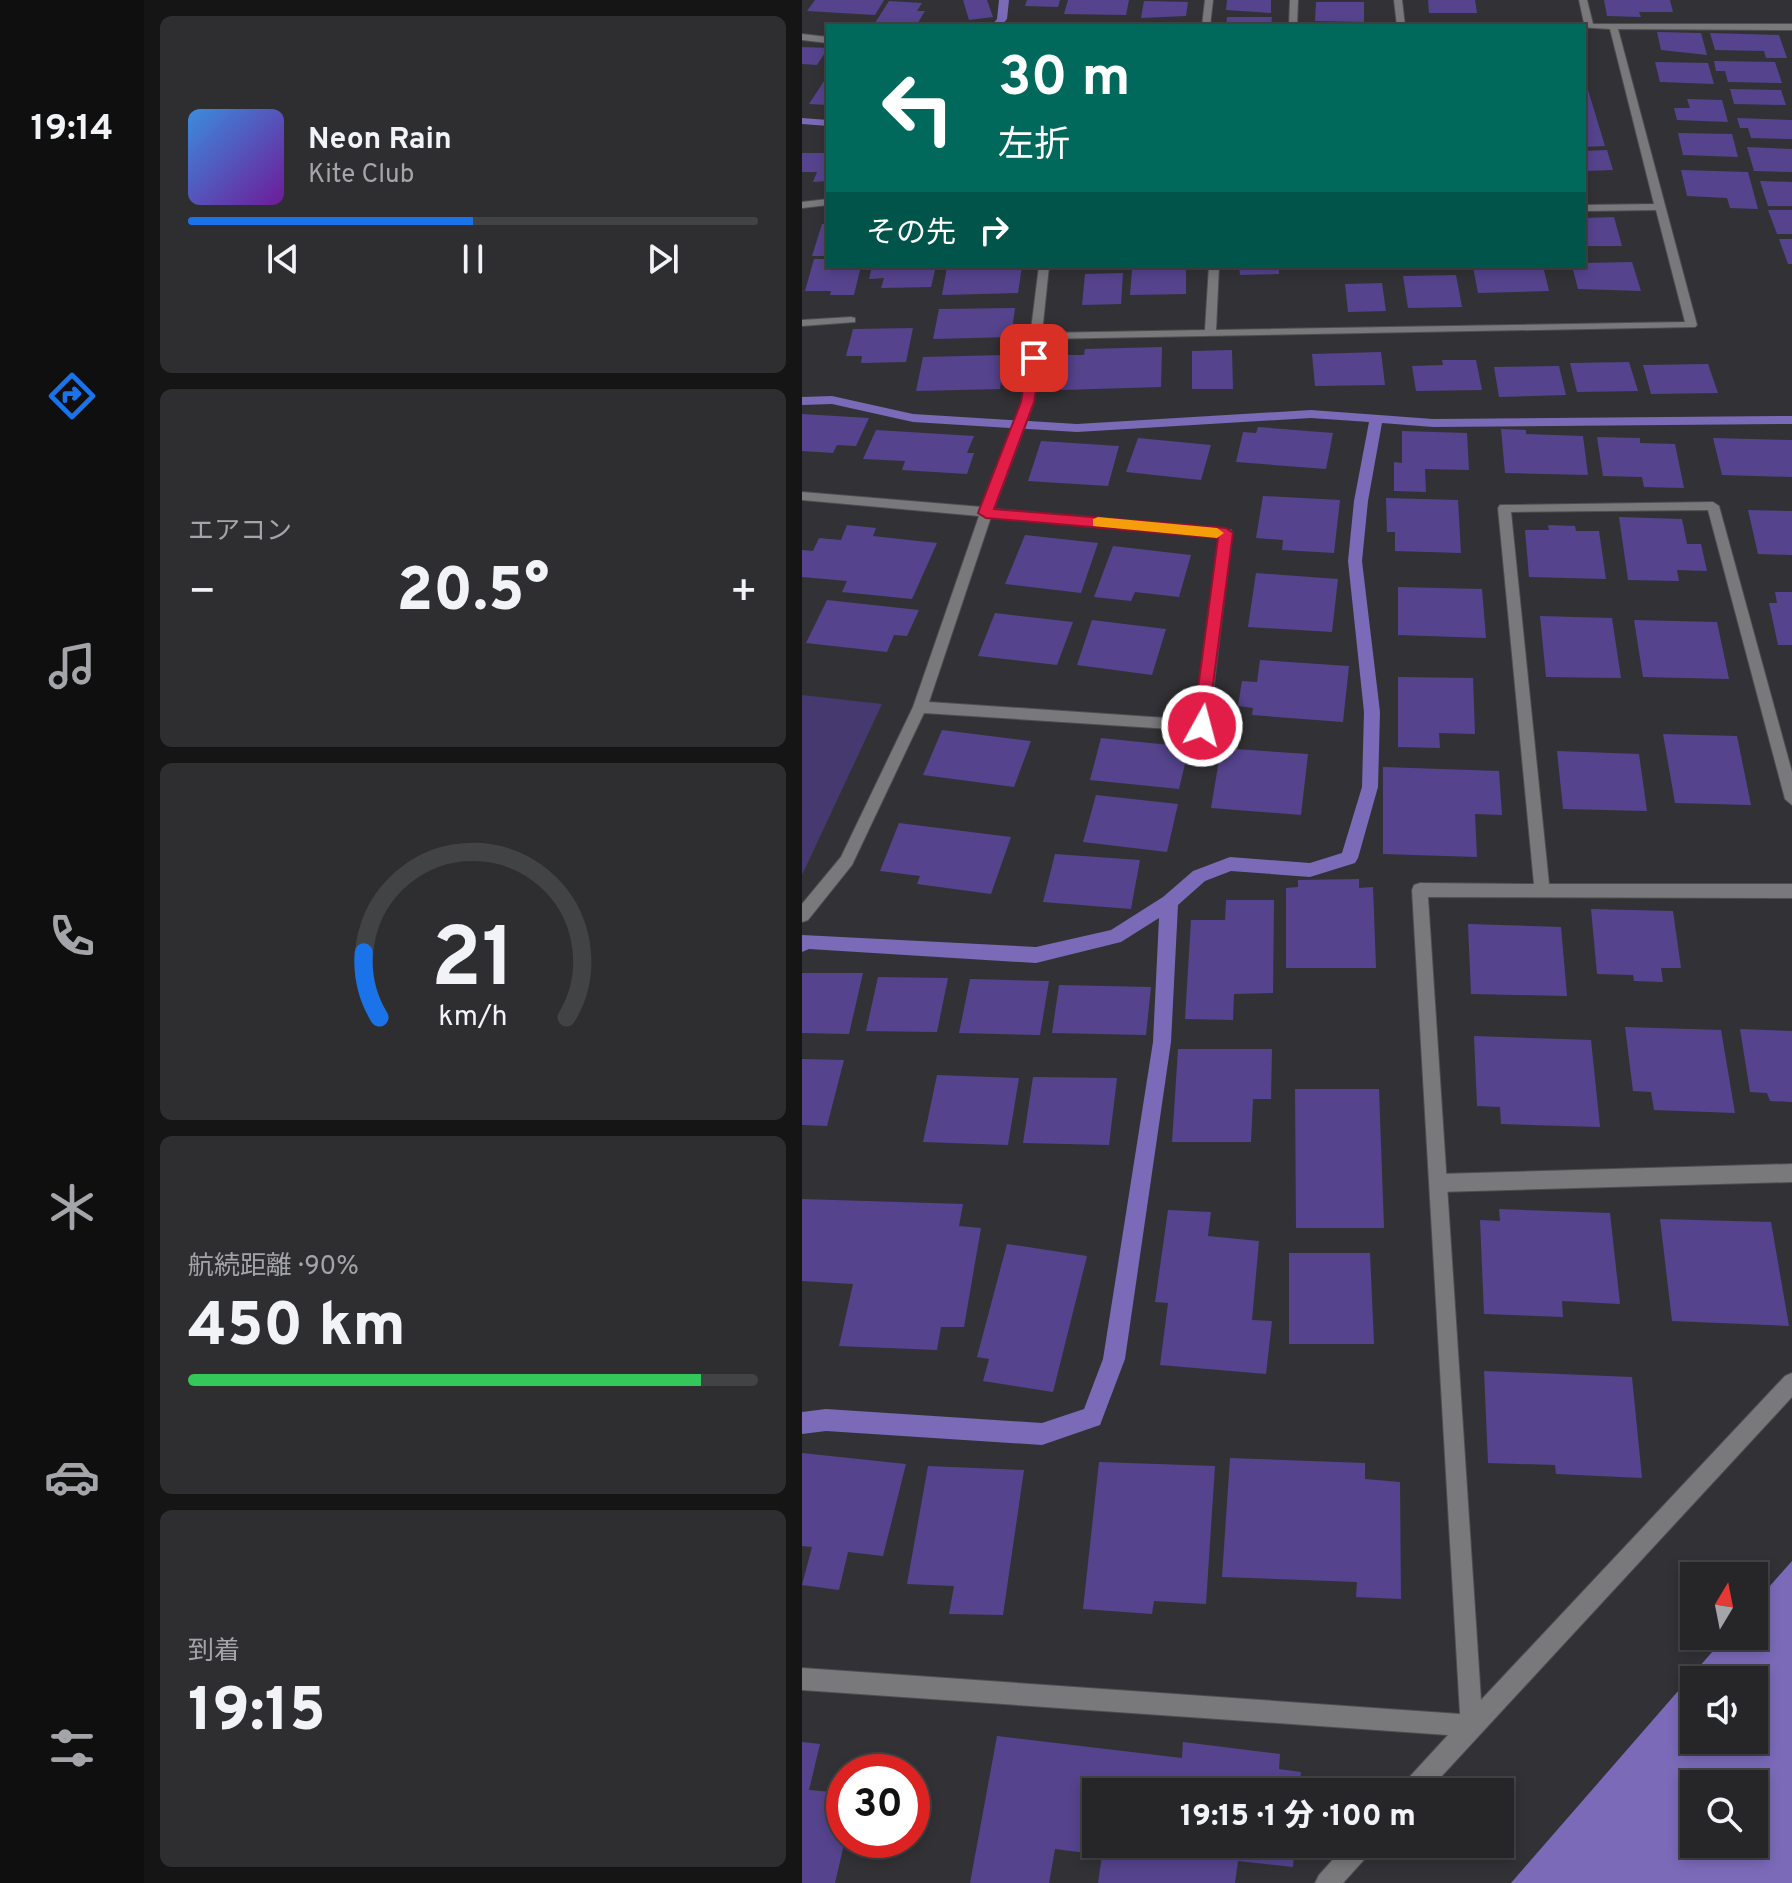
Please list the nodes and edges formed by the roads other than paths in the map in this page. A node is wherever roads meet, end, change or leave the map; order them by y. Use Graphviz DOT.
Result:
graph roads {
  1 [pos="1209,0"];
  2 [pos="1294,0"];
  3 [pos="1398,0"];
  4 [pos="1583,0"];
  5 [pos="1206,24"];
  6 [pos="1293,24"];
  7 [pos="1401,24"];
  8 [pos="1586,25"];
  9 [pos="1589,25"];
  10 [pos="1613,25"];
  11 [pos="1792,27"];
  12 [pos="802,37"];
  13 [pos="826,40"];
  14 [pos="826,202"];
  15 [pos="802,205"];
  16 [pos="1659,207"];
  17 [pos="1586,208"];
  18 [pos="1044,268"];
  19 [pos="1214,268"];
  20 [pos="851,320"];
  21 [pos="802,323"];
  22 [pos="1210,334"];
  23 [pos="1037,336"];
  24 [pos="802,496"];
  25 [pos="986,513"];
  26 [pos="920,707"];
  27 [pos="1792,799"];
  28 [pos="1542,890"];
  29 [pos="1792,891"];
  30 [pos="802,915"];
  31 [pos="1792,1173"];
  32 [pos="1439,1183"];
  33 [pos="1792,1383"];
  34 [pos="802,1679"];
  35 [pos="1472,1726"];
  36 [pos="1424,1778"];
  37 [pos="1350,1858"];
  38 [pos="1327,1883"];
  1 -- 5 [label="street"];
  2 -- 6 [label="street"];
  3 -- 7 [label="street"];
  4 -- 9 [label="street"];
  8 -- 9 [label="street"];
  9 -- 10 [label="street"];
  10 -- 11 [label="street"];
  10 -- 16 [label="street"];
  12 -- 13 [label="street"];
  14 -- 15 [label="street"];
  16 -- 17 [label="street"];
  16 -- 22 [label="street"];
  18 -- 23 [label="street"];
  19 -- 22 [label="street"];
  20 -- 21 [label="street"];
  22 -- 23 [label="street"];
  23 -- 25 [label="street"];
  24 -- 25 [label="street"];
  25 -- 26 [label="street"];
  25 -- 26 [label="street"];
  26 -- 30 [label="street"];
  27 -- 28 [label="street"];
  28 -- 29 [label="street"];
  28 -- 32 [label="street"];
  31 -- 32 [label="street"];
  32 -- 35 [label="street"];
  33 -- 35 [label="street"];
  34 -- 35 [label="street"];
  35 -- 36 [label="street"];
  37 -- 38 [label="street"];
}
